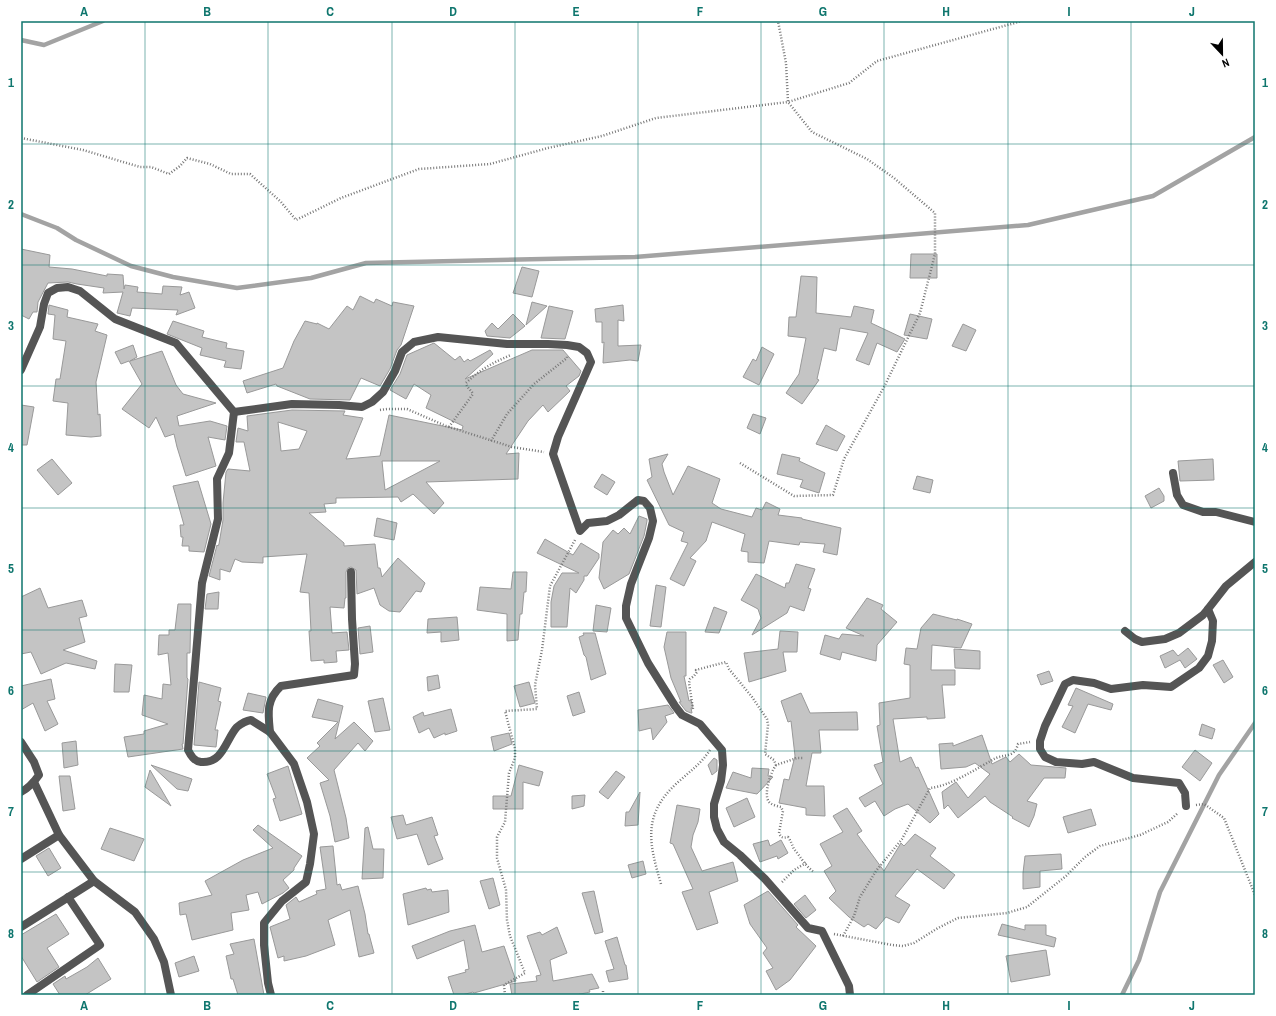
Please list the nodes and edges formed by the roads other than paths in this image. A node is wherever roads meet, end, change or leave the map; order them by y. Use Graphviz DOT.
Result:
graph roads {
  1 [pos="21,370"];
  2 [pos="234,412"];
  3 [pos="1173,473"];
  4 [pos="1255,522"];
  5 [pos="1255,562"];
  6 [pos="351,572"];
  7 [pos="1208,609"];
  8 [pos="1125,631"];
  9 [pos="270,732"];
  10 [pos="21,742"];
  11 [pos="34,782"];
  12 [pos="21,792"];
  13 [pos="1186,806"];
  14 [pos="59,835"];
  15 [pos="21,859"];
  16 [pos="94,881"];
  17 [pos="68,897"];
  18 [pos="21,927"];
  19 [pos="27,995"];
  20 [pos="171,995"];
  21 [pos="271,995"];
  22 [pos="850,995"];
  1 -- 2 [label="street"];
  2 -- 9 [label="street"];
  2 -- 22 [label="street"];
  3 -- 4 [label="street"];
  5 -- 7 [label="street"];
  6 -- 9 [label="street"];
  7 -- 8 [label="street"];
  7 -- 13 [label="street"];
  9 -- 21 [label="street"];
  10 -- 11 [label="street"];
  11 -- 12 [label="street"];
  11 -- 14 [label="street"];
  14 -- 15 [label="street"];
  14 -- 16 [label="street"];
  16 -- 17 [label="street"];
  16 -- 20 [label="street"];
  17 -- 18 [label="street"];
  17 -- 19 [label="street"];
}
